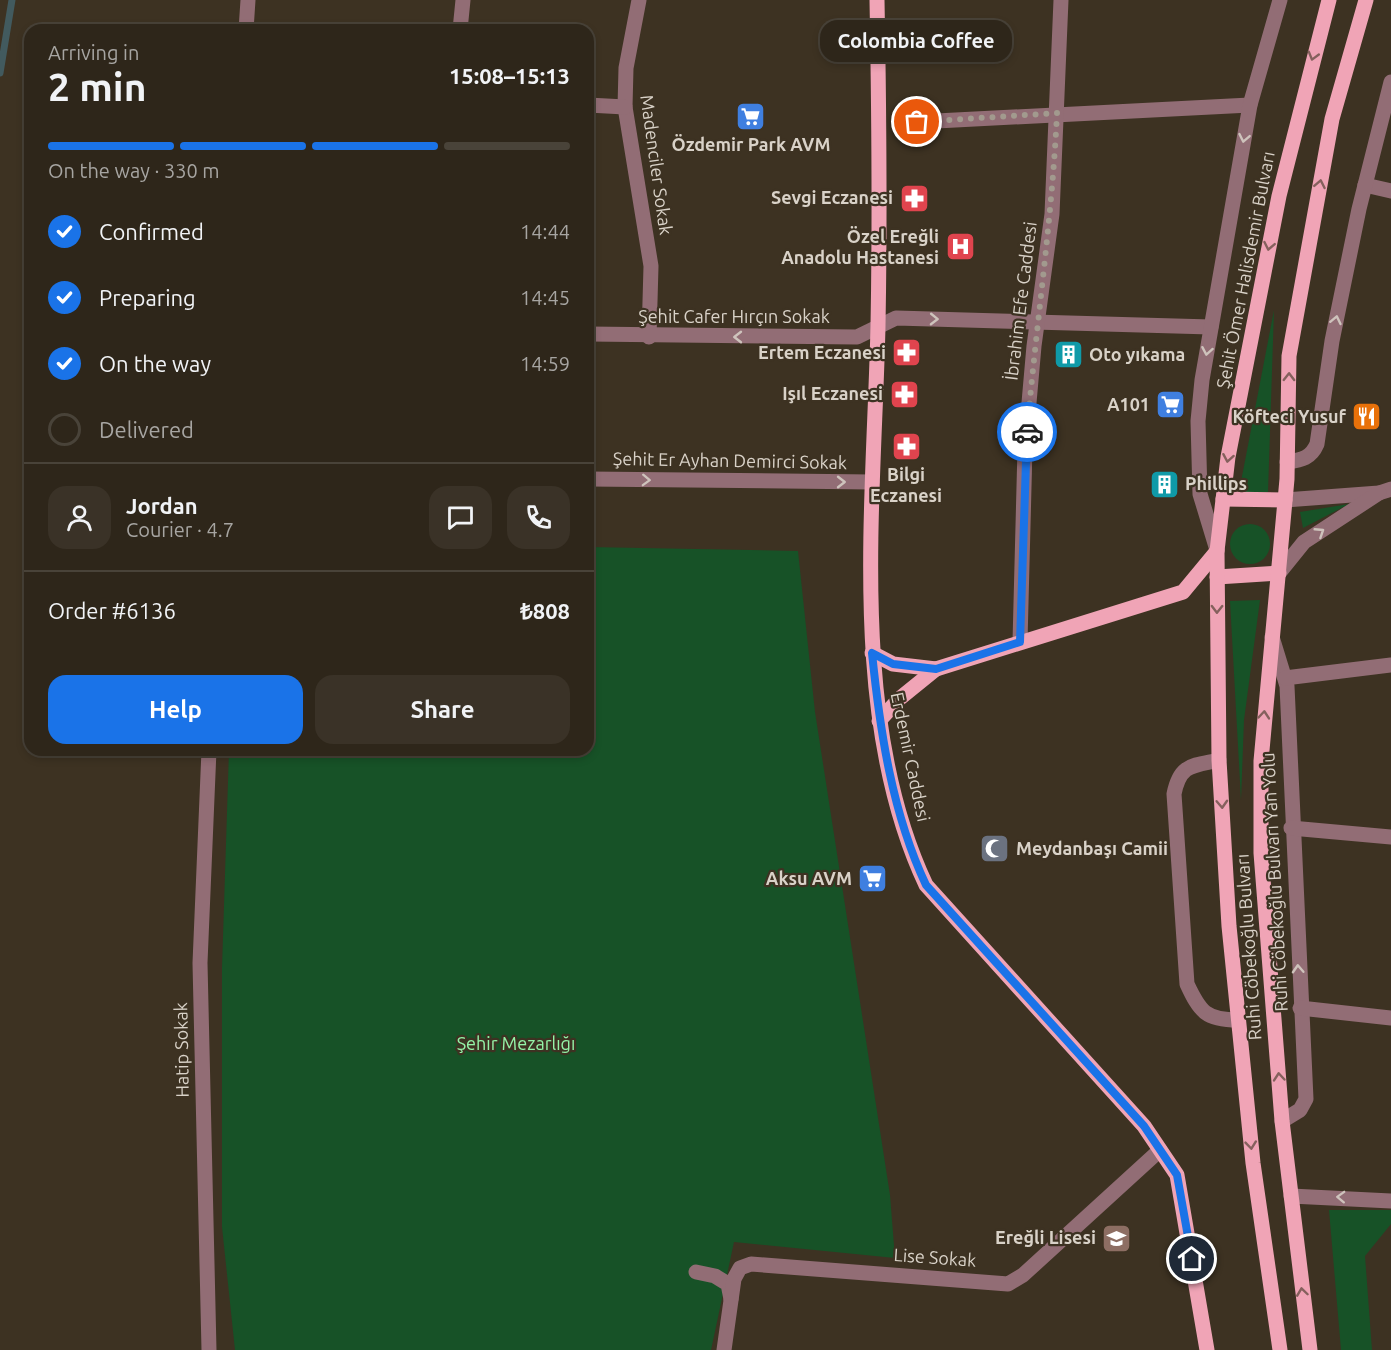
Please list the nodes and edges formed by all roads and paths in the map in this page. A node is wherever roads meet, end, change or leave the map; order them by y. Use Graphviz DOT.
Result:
graph roads {
  1 [pos="248,0"];
  2 [pos="463,0"];
  3 [pos="639,0"];
  4 [pos="877,0"];
  5 [pos="1061,0"];
  6 [pos="1280,0"];
  7 [pos="1329,0"];
  8 [pos="1366,0"];
  9 [pos="246,24"];
  10 [pos="461,24"];
  11 [pos="1391,82"];
  12 [pos="594,105"];
  13 [pos="1250,105"];
  14 [pos="625,107"];
  15 [pos="1057,113"];
  16 [pos="917,122"];
  17 [pos="1365,184"];
  18 [pos="1391,191"];
  19 [pos="1037,321"];
  20 [pos="878,326"];
  21 [pos="1211,327"];
  22 [pos="594,334"];
  23 [pos="649,337"];
  24 [pos="1287,462"];
  25 [pos="594,478"];
  26 [pos="872,482"];
  27 [pos="1385,491"];
  28 [pos="1223,499"];
  29 [pos="1285,500"];
  30 [pos="1217,551"];
  31 [pos="1279,573"];
  32 [pos="1217,577"];
  33 [pos="1271,633"];
  34 [pos="1020,642"];
  35 [pos="872,653"];
  36 [pos="1391,665"];
  37 [pos="936,669"];
  38 [pos="1285,678"];
  39 [pos="879,721"];
  40 [pos="209,756"];
  41 [pos="1219,760"];
  42 [pos="1291,828"];
  43 [pos="1391,837"];
  44 [pos="1300,1008"];
  45 [pos="1391,1018"];
  46 [pos="1238,1020"];
  47 [pos="1282,1121"];
  48 [pos="1160,1150"];
  49 [pos="1291,1196"];
  50 [pos="1391,1201"];
  51 [pos="696,1272"];
  52 [pos="730,1299"];
  53 [pos="208,1350"];
  54 [pos="724,1350"];
  55 [pos="1207,1350"];
  56 [pos="1280,1350"];
  57 [pos="1310,1350"];
  1 -- 9 [label="street"];
  2 -- 10 [label="street"];
  3 -- 14 [label="street, Madenciler Sokak"];
  4 -- 20 [label="main road, Erdemir Caddesi"];
  5 -- 15 [label="street, İbrahim Efe Caddesi"];
  6 -- 13 [label="street"];
  7 -- 28 [label="main road, Şehit Ömer Halisdemir Bulvarı, one-way"];
  24 -- 8 [label="main road, one-way"];
  11 -- 17 [label="street"];
  12 -- 14 [label="street"];
  13 -- 15 [label="street"];
  13 -- 21 [label="street, one-way"];
  14 -- 23 [label="street, Madenciler Sokak"];
  15 -- 16 [label="street"];
  15 -- 19 [label="street, İbrahim Efe Caddesi"];
  17 -- 18 [label="street"];
  24 -- 17 [label="street, one-way"];
  20 -- 19 [label="street, Şehit Cafer Hırçın Sokak, one-way"];
  19 -- 21 [label="street, Şehit Cafer Hırçın Sokak"];
  19 -- 34 [label="street, İbrahim Efe Caddesi"];
  20 -- 23 [label="street, Şehit Cafer Hırçın Sokak, one-way"];
  20 -- 26 [label="main road, Erdemir Caddesi"];
  21 -- 30 [label="street, one-way"];
  22 -- 23 [label="street, Şehit Cafer Hırçın Sokak"];
  24 -- 29 [label="main road"];
  25 -- 26 [label="street, Şehit Er Ayhan Demirci Sokak, one-way"];
  26 -- 35 [label="main road, Erdemir Caddesi"];
  27 -- 29 [label="street"];
  31 -- 27 [label="street, one-way"];
  28 -- 29 [label="main road"];
  28 -- 30 [label="main road, Şehit Ömer Halisdemir Bulvarı"];
  29 -- 31 [label="main road, Ruhi Cöbekoğlu Bulvarı"];
  30 -- 32 [label="main road, Ruhi Cöbekoğlu Bulvarı"];
  30 -- 34 [label="main road"];
  31 -- 32 [label="main road"];
  31 -- 33 [label="main road, Ruhi Cöbekoğlu Bulvarı"];
  32 -- 41 [label="main road, Ruhi Cöbekoğlu Bulvarı, one-way"];
  33 -- 38 [label="street, Ruhi Cöbekoğlu Bulvarı Yan Yolu"];
  47 -- 33 [label="main road, Ruhi Cöbekoğlu Bulvarı, one-way"];
  34 -- 37 [label="main road"];
  35 -- 37 [label="main road"];
  35 -- 39 [label="main road, Erdemir Caddesi"];
  36 -- 38 [label="street"];
  37 -- 39 [label="main road"];
  38 -- 42 [label="street, Ruhi Cöbekoğlu Bulvarı Yan Yolu"];
  39 -- 48 [label="main road, Erdemir Caddesi"];
  40 -- 53 [label="street, Hatip Sokak"];
  41 -- 46 [label="main road, Ruhi Cöbekoğlu Bulvarı, one-way"];
  41 -- 46 [label="street"];
  42 -- 43 [label="street"];
  44 -- 42 [label="street, Ruhi Cöbekoğlu Bulvarı Yan Yolu, one-way"];
  44 -- 45 [label="street"];
  44 -- 47 [label="street, Ruhi Cöbekoğlu Bulvarı Yan Yolu"];
  46 -- 56 [label="main road, Ruhi Cöbekoğlu Bulvarı, one-way"];
  47 -- 49 [label="main road, Ruhi Cöbekoğlu Bulvarı"];
  48 -- 52 [label="street, Lise Sokak"];
  48 -- 55 [label="main road, Erdemir Caddesi"];
  50 -- 49 [label="street, one-way"];
  57 -- 49 [label="main road, Ruhi Cöbekoğlu Bulvarı, one-way"];
  51 -- 52 [label="street"];
  52 -- 54 [label="street, Lise Sokak"];
}
